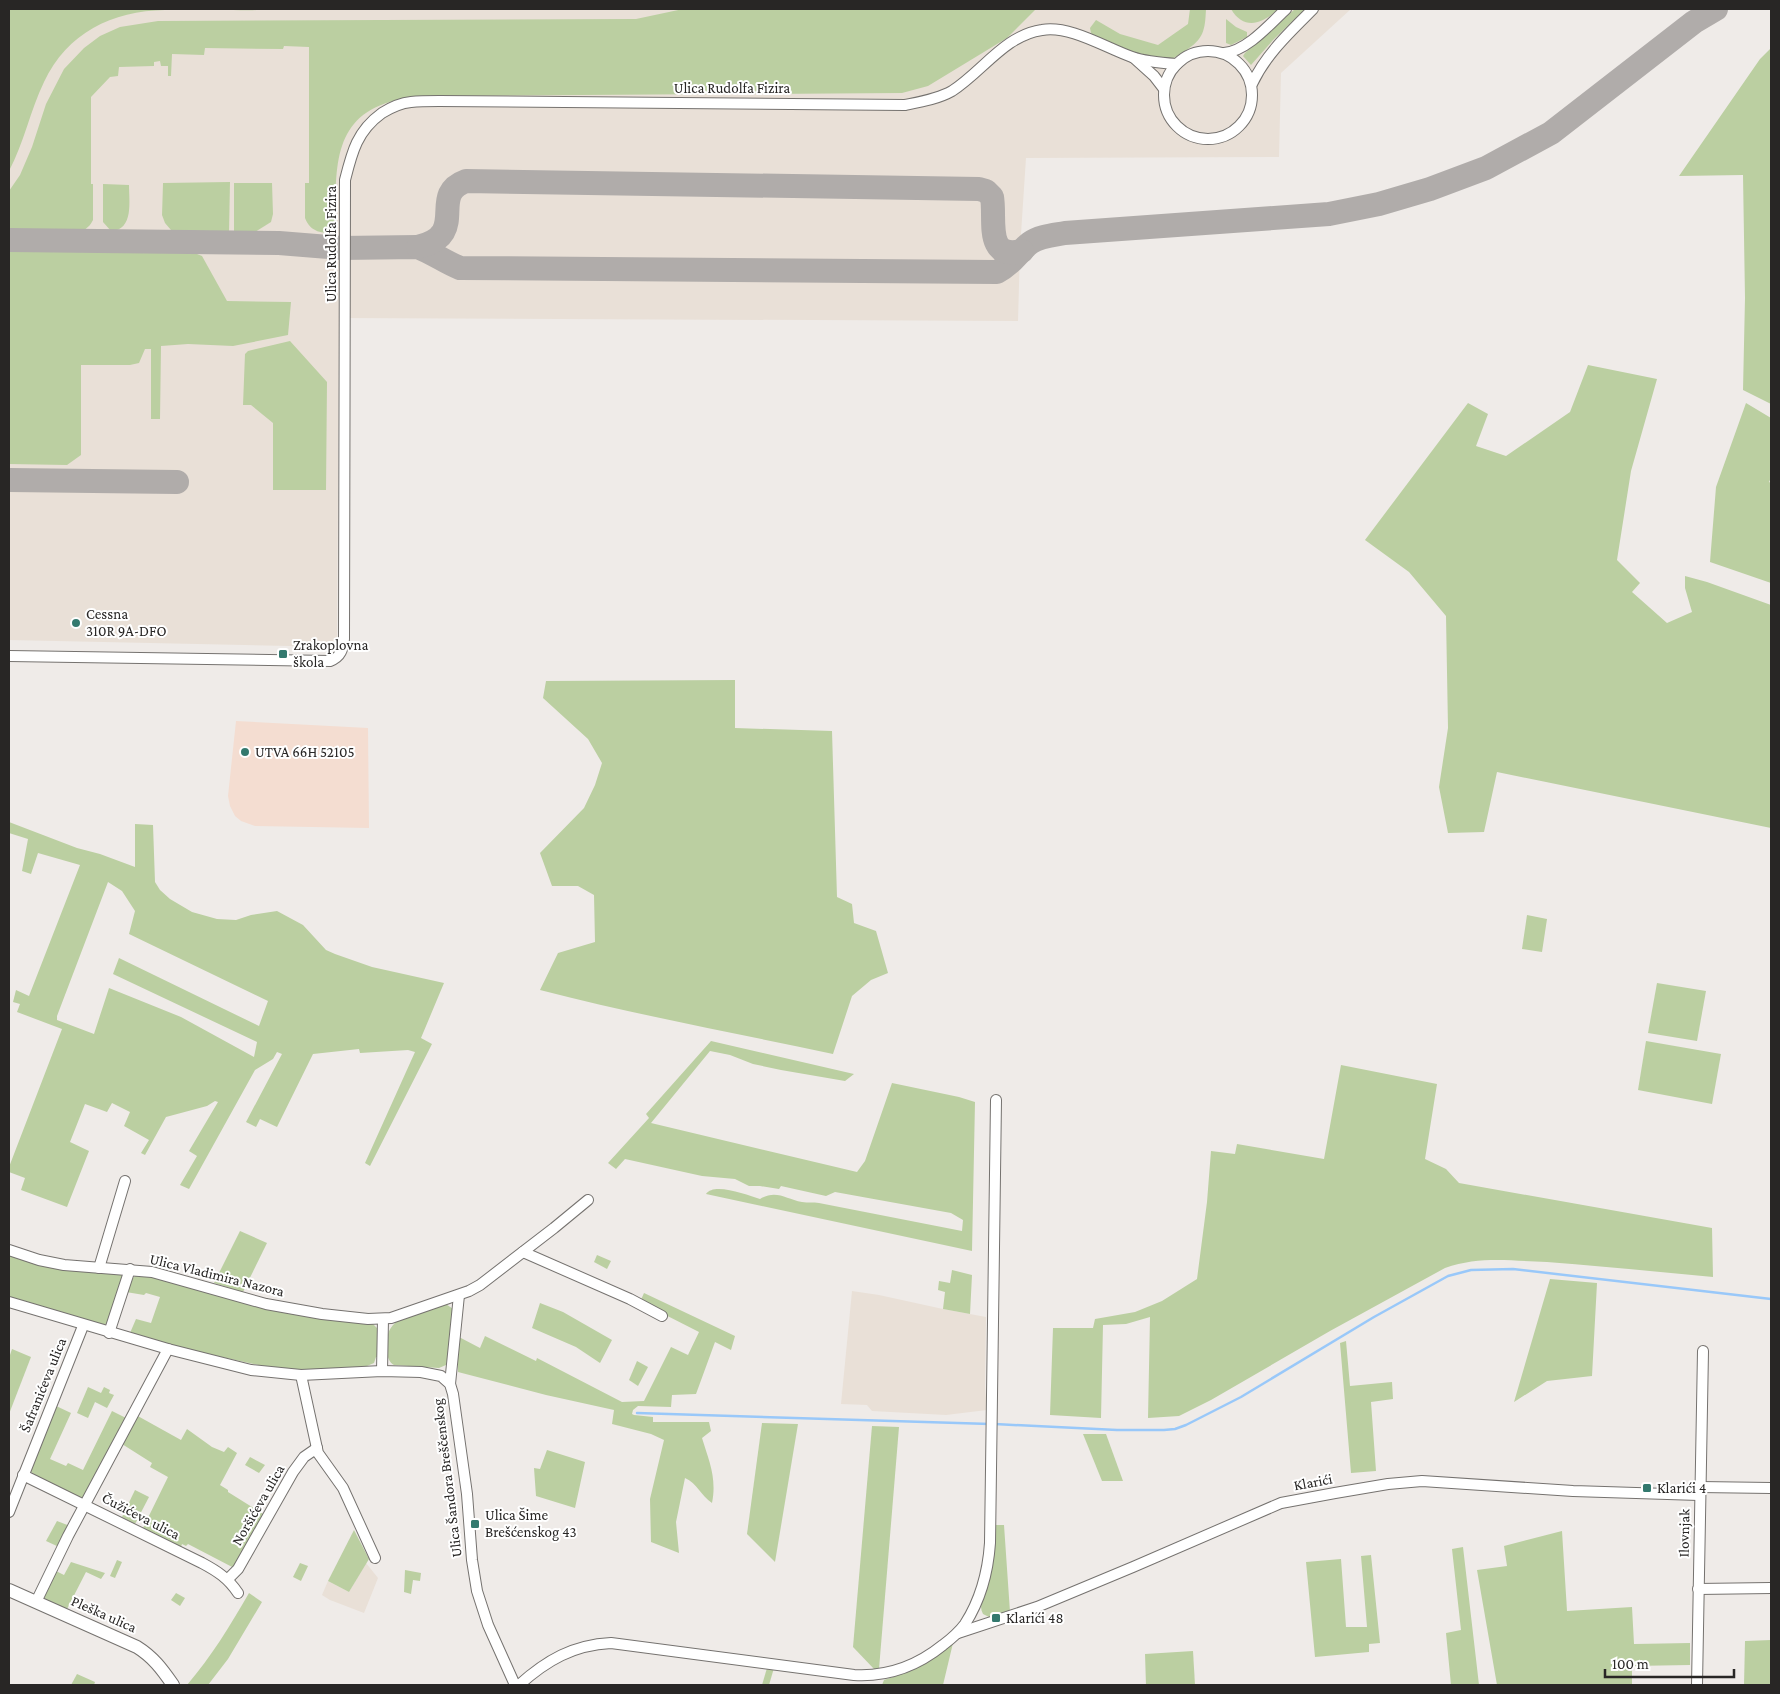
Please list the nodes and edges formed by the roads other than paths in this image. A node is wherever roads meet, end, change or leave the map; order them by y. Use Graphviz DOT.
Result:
graph roads {
  1 [pos="1286,9"];
  2 [pos="1313,9"];
  3 [pos="1224,53"];
  4 [pos="1133,58"];
  5 [pos="1177,64"];
  6 [pos="1252,84"];
  7 [pos="1164,89"];
  8 [pos="9,656"];
  9 [pos="996,1100"];
  10 [pos="125,1181"];
  11 [pos="588,1200"];
  12 [pos="9,1250"];
  13 [pos="523,1252"];
  14 [pos="99,1268"];
  15 [pos="130,1269"];
  16 [pos="459,1295"];
  17 [pos="9,1302"];
  18 [pos="662,1316"];
  19 [pos="383,1319"];
  20 [pos="83,1326"];
  21 [pos="109,1333"];
  22 [pos="168,1349"];
  23 [pos="1703,1351"];
  24 [pos="382,1371"];
  25 [pos="301,1375"];
  26 [pos="450,1384"];
  27 [pos="317,1448"];
  28 [pos="23,1475"];
  29 [pos="1771,1488"];
  30 [pos="1700,1491"];
  31 [pos="85,1505"];
  32 [pos="9,1512"];
  33 [pos="375,1558"];
  34 [pos="228,1579"];
  35 [pos="1771,1588"];
  36 [pos="1698,1589"];
  37 [pos="9,1590"];
  38 [pos="238,1593"];
  39 [pos="36,1602"];
  40 [pos="957,1634"];
  41 [pos="172,1685"];
  42 [pos="515,1685"];
  43 [pos="519,1685"];
  44 [pos="1697,1685"];
  1 -- 3 [label="street"];
  2 -- 6 [label="street"];
  3 -- 5 [label="street"];
  3 -- 6 [label="street"];
  4 -- 5 [label="street, Ulica Rudolfa Fizira"];
  4 -- 7 [label="street, Ulica Rudolfa Fizira"];
  4 -- 8 [label="street, Ulica Rudolfa Fizira"];
  5 -- 7 [label="street"];
  6 -- 7 [label="street"];
  9 -- 40 [label="street"];
  10 -- 14 [label="street"];
  11 -- 13 [label="street, Ulica Vladimira Nazora"];
  12 -- 14 [label="street, Ulica Vladimira Nazora"];
  13 -- 16 [label="street, Ulica Vladimira Nazora"];
  13 -- 18 [label="street"];
  14 -- 15 [label="street, Ulica Vladimira Nazora"];
  15 -- 19 [label="street, Ulica Vladimira Nazora"];
  15 -- 21 [label="street"];
  16 -- 19 [label="street, Ulica Vladimira Nazora"];
  16 -- 26 [label="street"];
  17 -- 20 [label="street, Ulica Šandora Breščenskog"];
  19 -- 24 [label="street"];
  20 -- 21 [label="street, Ulica Šandora Breščenskog"];
  20 -- 28 [label="street, Šafranićeva ulica"];
  21 -- 22 [label="street, Ulica Šandora Breščenskog"];
  22 -- 25 [label="street, Ulica Šandora Breščenskog"];
  22 -- 31 [label="street"];
  23 -- 30 [label="street, Ilovnjak"];
  24 -- 25 [label="street, Ulica Šandora Breščenskog"];
  24 -- 26 [label="street, Ulica Šandora Breščenskog"];
  25 -- 27 [label="street"];
  26 -- 42 [label="street, Ulica Šandora Breščenskog"];
  27 -- 33 [label="street"];
  27 -- 34 [label="street, Noršićeva ulica"];
  28 -- 31 [label="street, Čužićeva ulica"];
  28 -- 32 [label="street, Šafranićeva ulica"];
  29 -- 30 [label="street, Klarići"];
  30 -- 36 [label="street, Ilovnjak"];
  30 -- 40 [label="street, Klarići"];
  31 -- 34 [label="street, Čužićeva ulica"];
  31 -- 39 [label="street"];
  34 -- 38 [label="street, Čužićeva ulica"];
  35 -- 36 [label="street"];
  36 -- 44 [label="street, Ilovnjak"];
  37 -- 39 [label="street, Pleška ulica"];
  39 -- 41 [label="street, Pleška ulica"];
  40 -- 43 [label="street"];
}
